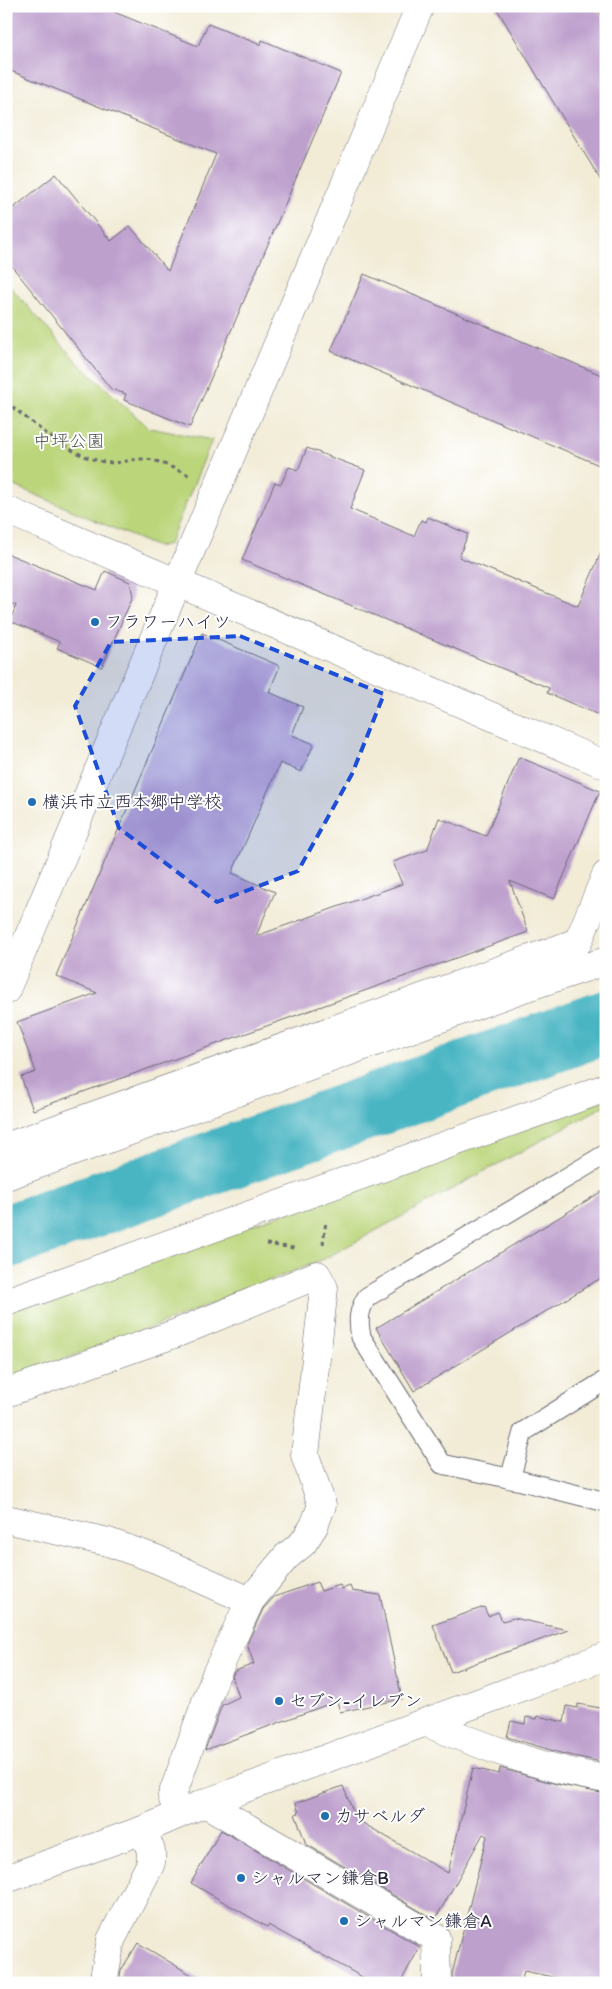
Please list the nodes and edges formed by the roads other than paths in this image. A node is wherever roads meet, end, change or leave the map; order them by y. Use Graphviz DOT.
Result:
graph roads {
  1 [pos="420,6"];
  2 [pos="6,510"];
  3 [pos="177,582"];
  4 [pos="606,765"];
  5 [pos="606,875"];
  6 [pos="606,961"];
  7 [pos="6,990"];
  8 [pos="606,1088"];
  9 [pos="6,1147"];
  10 [pos="606,1154"];
  11 [pos="6,1176"];
  12 [pos="6,1302"];
  13 [pos="606,1380"];
  14 [pos="6,1392"];
  15 [pos="510,1479"];
  16 [pos="606,1502"];
  17 [pos="6,1520"];
  18 [pos="250,1601"];
  19 [pos="606,1656"];
  20 [pos="427,1723"];
  21 [pos="606,1779"];
  22 [pos="205,1803"];
  23 [pos="178,1814"];
  24 [pos="143,1830"];
  25 [pos="6,1879"];
  26 [pos="103,1983"];
  27 [pos="437,1983"];
  1 -- 3 [label="street"];
  2 -- 3 [label="street"];
  3 -- 4 [label="street"];
  3 -- 7 [label="street"];
  5 -- 9 [label="street"];
  6 -- 11 [label="street"];
  8 -- 12 [label="street"];
  10 -- 15 [label="lane"];
  13 -- 15 [label="lane"];
  14 -- 18 [label="street"];
  15 -- 16 [label="lane"];
  17 -- 18 [label="street"];
  18 -- 23 [label="street"];
  19 -- 20 [label="street"];
  20 -- 21 [label="street"];
  20 -- 22 [label="street"];
  22 -- 23 [label="street"];
  22 -- 27 [label="street"];
  23 -- 24 [label="street"];
  24 -- 25 [label="street"];
  24 -- 26 [label="street"];
}
